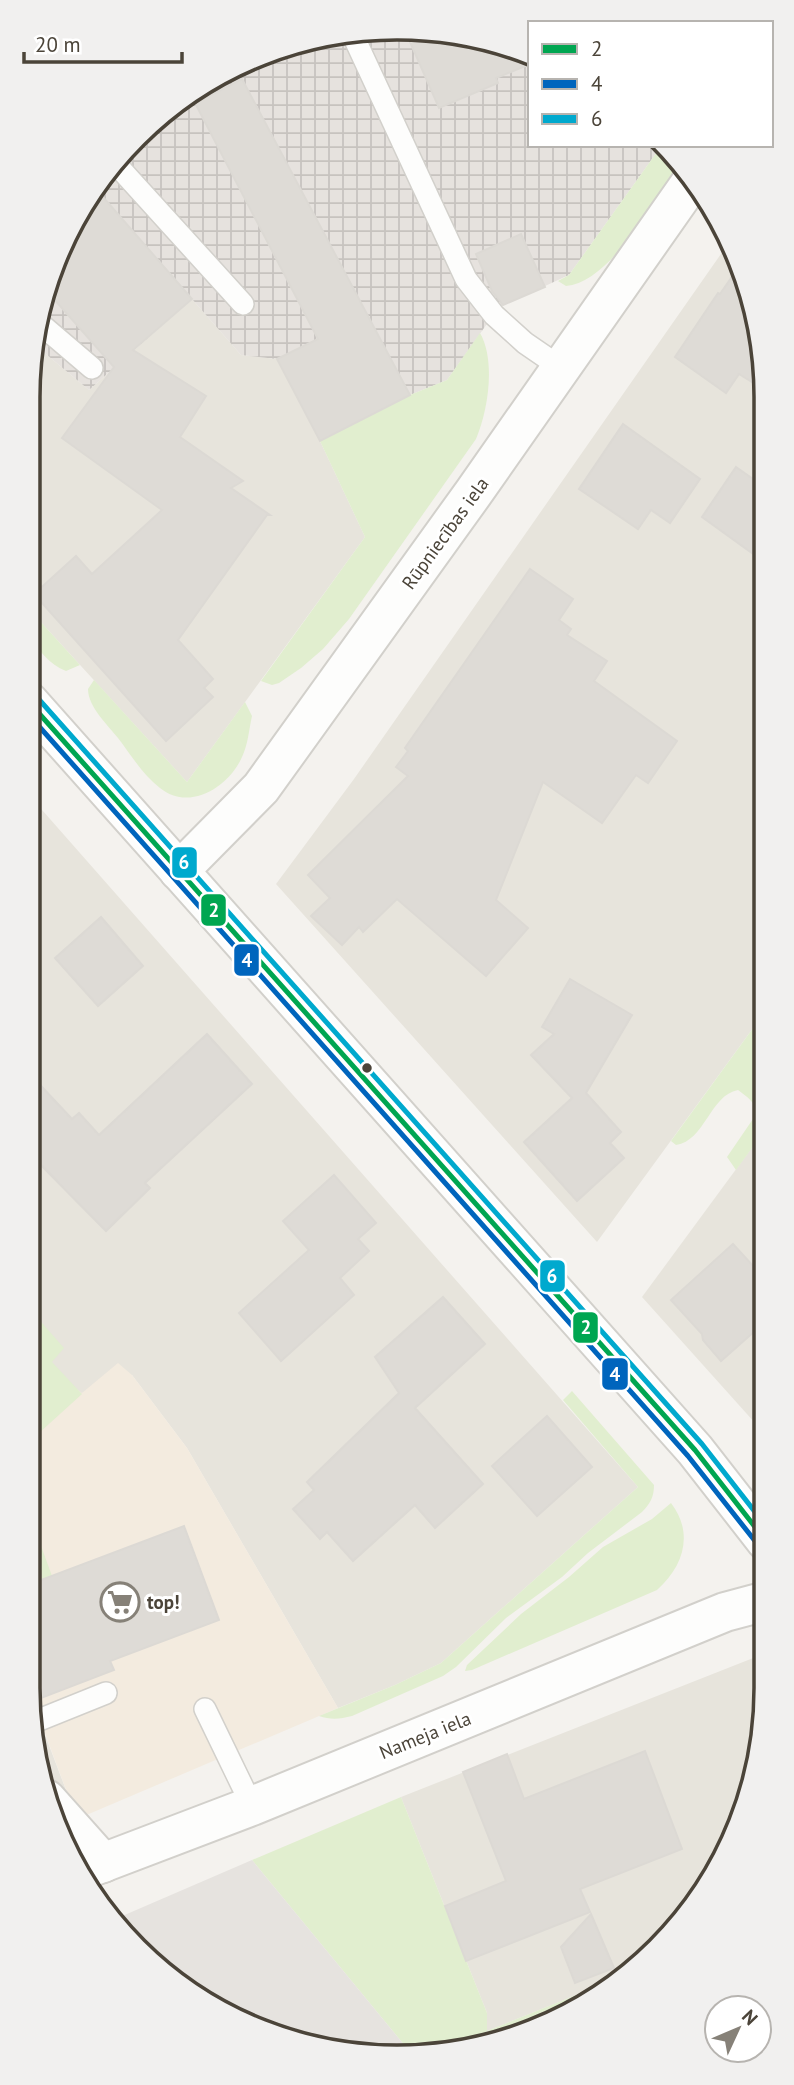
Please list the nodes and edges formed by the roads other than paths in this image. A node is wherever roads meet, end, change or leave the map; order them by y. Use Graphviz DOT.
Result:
graph roads {
  1 [pos="356,42"];
  2 [pos="122,171"];
  3 [pos="686,189"];
  4 [pos="243,304"];
  5 [pos="47,329"];
  6 [pos="560,367"];
  7 [pos="92,368"];
  8 [pos="40,715"];
  9 [pos="179,871"];
  10 [pos="754,1526"];
  11 [pos="754,1604"];
  12 [pos="106,1693"];
  13 [pos="205,1709"];
  14 [pos="42,1719"];
  15 [pos="252,1806"];
  16 [pos="72,1835"];
  17 [pos="94,1866"];
  1 -- 6 [label="lane"];
  2 -- 4 [label="lane"];
  3 -- 6 [label="street, Rūpniecības iela"];
  5 -- 7 [label="lane"];
  6 -- 9 [label="street, Rūpniecības iela"];
  8 -- 9 [label="street"];
  9 -- 10 [label="street"];
  11 -- 15 [label="street, Nameja iela"];
  12 -- 14 [label="lane"];
  13 -- 15 [label="lane"];
  15 -- 17 [label="street, Nameja iela"];
  16 -- 17 [label="street"];
}
